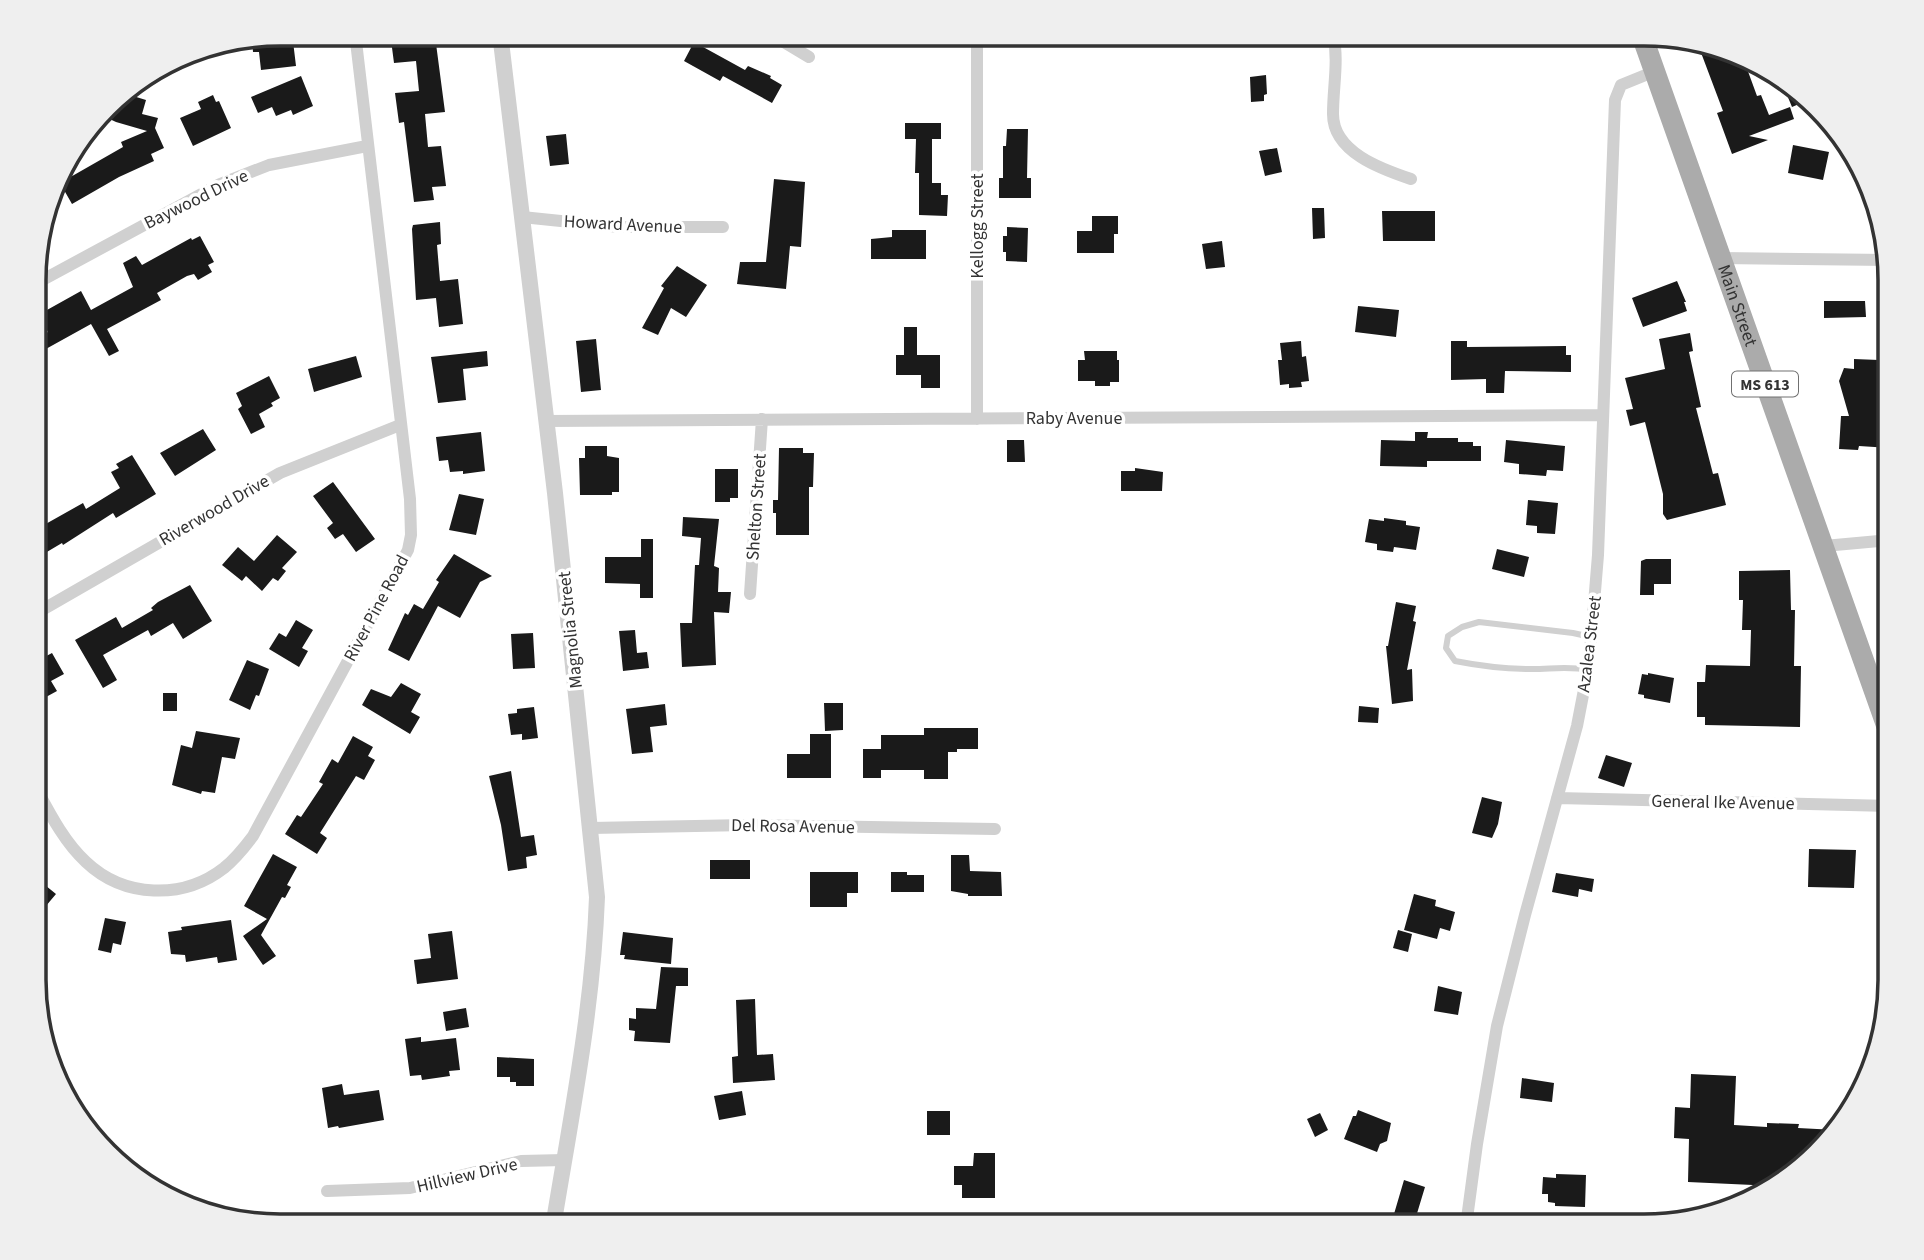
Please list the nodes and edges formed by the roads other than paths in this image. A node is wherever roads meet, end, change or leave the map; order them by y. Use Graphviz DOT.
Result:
graph roads {
  1 [pos="356,46"];
  2 [pos="502,46"];
  3 [pos="791,46"];
  4 [pos="977,46"];
  5 [pos="1335,46"];
  6 [pos="1645,46"];
  7 [pos="809,57"];
  8 [pos="1653,72"];
  9 [pos="367,146"];
  10 [pos="1411,178"];
  11 [pos="522,217"];
  12 [pos="723,228"];
  13 [pos="1721,258"];
  14 [pos="1877,260"];
  15 [pos="46,278"];
  16 [pos="1603,415"];
  17 [pos="762,419"];
  18 [pos="977,419"];
  19 [pos="546,421"];
  20 [pos="400,425"];
  21 [pos="1878,541"];
  22 [pos="1824,546"];
  23 [pos="750,594"];
  24 [pos="46,608"];
  25 [pos="1593,638"];
  26 [pos="1588,670"];
  27 [pos="1878,701"];
  28 [pos="1556,798"];
  29 [pos="46,804"];
  30 [pos="1878,806"];
  31 [pos="591,828"];
  32 [pos="995,829"];
  33 [pos="564,1160"];
  34 [pos="327,1191"];
  35 [pos="555,1214"];
  36 [pos="1468,1214"];
  1 -- 9 [label="street, River Pine Road"];
  2 -- 11 [label="street, Magnolia Street"];
  3 -- 7 [label="street"];
  4 -- 18 [label="street, Kellogg Street"];
  5 -- 10 [label="street"];
  6 -- 8 [label="main road, Main Street / MS 613"];
  8 -- 13 [label="main road, Main Street / MS 613"];
  8 -- 16 [label="street, Azalea Street"];
  9 -- 15 [label="street, Baywood Drive"];
  9 -- 20 [label="street, River Pine Road"];
  11 -- 12 [label="street, Howard Avenue"];
  11 -- 19 [label="street, Magnolia Street"];
  13 -- 14 [label="street"];
  13 -- 22 [label="main road, Main Street / MS 613"];
  16 -- 18 [label="street, Raby Avenue"];
  16 -- 25 [label="street, Azalea Street"];
  17 -- 18 [label="street, Raby Avenue"];
  17 -- 19 [label="street, Raby Avenue"];
  17 -- 23 [label="street, Shelton Street"];
  19 -- 31 [label="street, Magnolia Street"];
  20 -- 24 [label="street, Riverwood Drive"];
  20 -- 29 [label="street, River Pine Road"];
  21 -- 22 [label="street"];
  22 -- 27 [label="main road, Main Street / MS 613"];
  25 -- 26 [label="street, Azalea Street"];
  25 -- 26 [label="lane"];
  26 -- 28 [label="street, Azalea Street"];
  28 -- 30 [label="street, General Ike Avenue"];
  28 -- 36 [label="street, Azalea Street"];
  31 -- 32 [label="street, Del Rosa Avenue"];
  31 -- 33 [label="street, Magnolia Street"];
  33 -- 34 [label="street, Hillview Drive"];
  33 -- 35 [label="street, Magnolia Street"];
}
